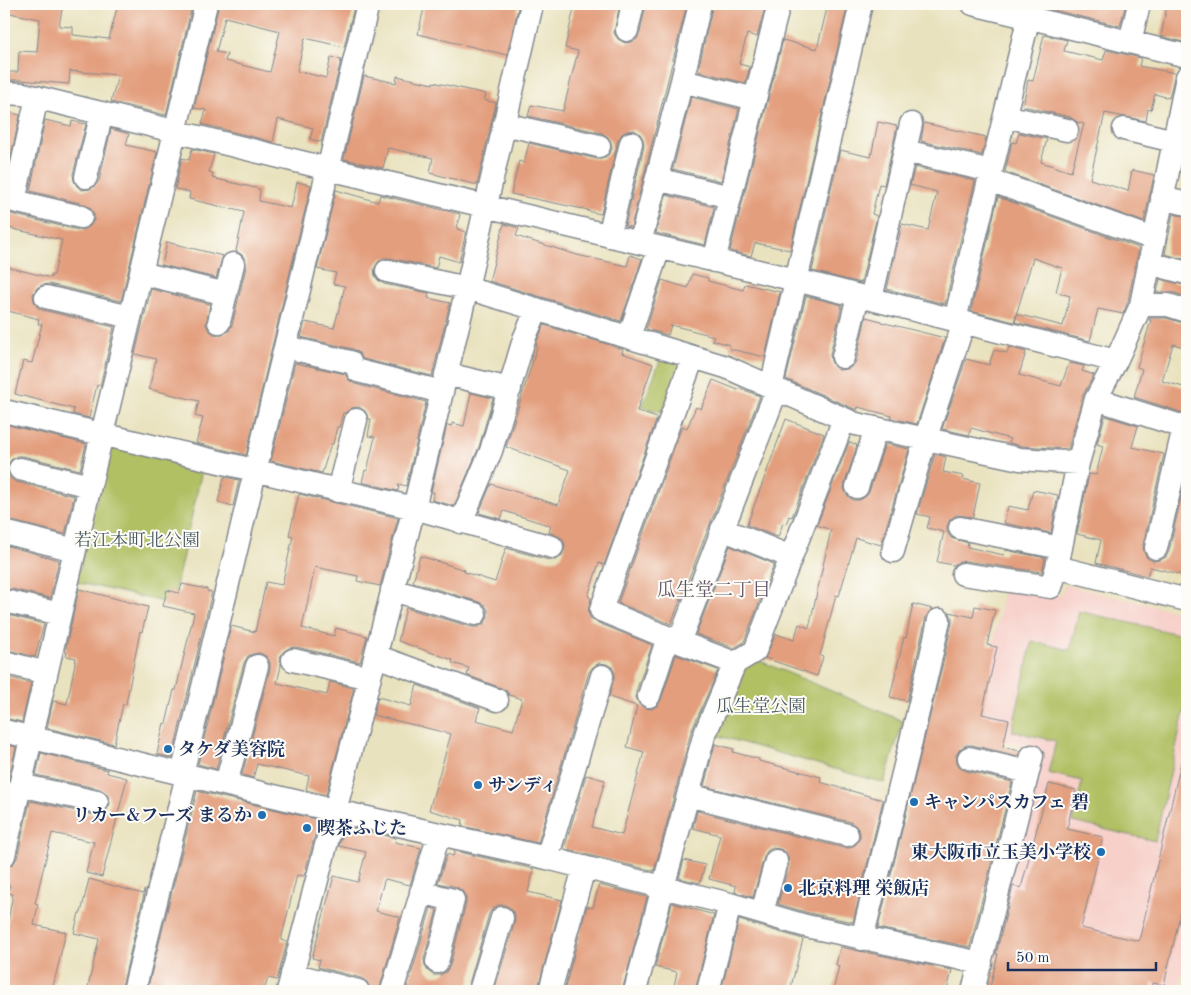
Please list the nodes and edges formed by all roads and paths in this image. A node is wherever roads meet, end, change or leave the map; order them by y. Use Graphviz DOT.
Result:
graph roads {
  1 [pos="206,4"];
  2 [pos="368,4"];
  3 [pos="532,4"];
  4 [pos="633,4"];
  5 [pos="700,4"];
  6 [pos="779,4"];
  7 [pos="861,4"];
  8 [pos="973,4"];
  9 [pos="1139,4"];
  10 [pos="1030,10"];
  11 [pos="627,30"];
  12 [pos="1130,42"];
  13 [pos="1187,56"];
  14 [pos="1187,77"];
  15 [pos="682,81"];
  16 [pos="4,93"];
  17 [pos="37,97"];
  18 [pos="755,99"];
  19 [pos="102,114"];
  20 [pos="1005,116"];
  21 [pos="504,124"];
  22 [pos="911,124"];
  23 [pos="1124,129"];
  24 [pos="1067,130"];
  25 [pos="175,132"];
  26 [pos="1174,141"];
  27 [pos="631,143"];
  28 [pos="599,146"];
  29 [pos="905,151"];
  30 [pos="328,169"];
  31 [pos="990,176"];
  32 [pos="86,177"];
  33 [pos="656,179"];
  34 [pos="730,197"];
  35 [pos="1162,198"];
  36 [pos="1187,204"];
  37 [pos="484,206"];
  38 [pos="81,217"];
  39 [pos="609,236"];
  40 [pos="1154,239"];
  41 [pos="649,245"];
  42 [pos="714,261"];
  43 [pos="1149,263"];
  44 [pos="233,264"];
  45 [pos="387,271"];
  46 [pos="1187,273"];
  47 [pos="141,274"];
  48 [pos="796,280"];
  49 [pos="467,288"];
  50 [pos="226,294"];
  51 [pos="46,297"];
  52 [pos="864,297"];
  53 [pos="1141,305"];
  54 [pos="536,309"];
  55 [pos="1187,311"];
  56 [pos="130,317"];
  57 [pos="960,321"];
  58 [pos="219,322"];
  59 [pos="629,337"];
  60 [pos="286,347"];
  61 [pos="693,357"];
  62 [pos="843,357"];
  63 [pos="1116,361"];
  64 [pos="444,383"];
  65 [pos="774,388"];
  66 [pos="510,390"];
  67 [pos="1096,399"];
  68 [pos="4,411"];
  69 [pos="844,419"];
  70 [pos="356,420"];
  71 [pos="1186,427"];
  72 [pos="876,428"];
  73 [pos="102,434"];
  74 [pos="925,440"];
  75 [pos="1078,463"];
  76 [pos="20,469"];
  77 [pos="256,472"];
  78 [pos="90,486"];
  79 [pos="857,487"];
  80 [pos="338,491"];
  81 [pos="414,508"];
  82 [pos="462,522"];
  83 [pos="960,528"];
  84 [pos="722,529"];
  85 [pos="4,532"];
  86 [pos="552,547"];
  87 [pos="1156,548"];
  88 [pos="75,550"];
  89 [pos="893,551"];
  90 [pos="791,557"];
  91 [pos="1059,557"];
  92 [pos="963,574"];
  93 [pos="392,590"];
  94 [pos="1187,600"];
  95 [pos="10,602"];
  96 [pos="60,614"];
  97 [pos="474,614"];
  98 [pos="940,620"];
  99 [pos="673,640"];
  100 [pos="376,656"];
  101 [pos="292,660"];
  102 [pos="4,662"];
  103 [pos="735,663"];
  104 [pos="257,666"];
  105 [pos="46,673"];
  106 [pos="602,676"];
  107 [pos="370,678"];
  108 [pos="648,696"];
  109 [pos="497,700"];
  110 [pos="4,731"];
  111 [pos="31,737"];
  112 [pos="969,758"];
  113 [pos="185,774"];
  114 [pos="226,784"];
  115 [pos="20,785"];
  116 [pos="688,795"];
  117 [pos="97,802"];
  118 [pos="336,811"];
  119 [pos="439,834"];
  120 [pos="847,835"];
  121 [pos="4,855"];
  122 [pos="547,858"];
  123 [pos="776,861"];
  124 [pos="584,868"];
  125 [pos="663,887"];
  126 [pos="422,892"];
  127 [pos="730,904"];
  128 [pos="762,914"];
  129 [pos="502,918"];
  130 [pos="862,939"];
  131 [pos="436,962"];
  132 [pos="981,963"];
  133 [pos="290,983"];
  134 [pos="134,991"];
  135 [pos="358,991"];
  136 [pos="392,991"];
  137 [pos="480,991"];
  138 [pos="550,991"];
  139 [pos="635,991"];
  140 [pos="708,991"];
  141 [pos="973,991"];
  1 -- 25 [label="street"];
  2 -- 30 [label="street"];
  3 -- 21 [label="street"];
  4 -- 11 [label="street"];
  5 -- 15 [label="street"];
  6 -- 18 [label="street"];
  7 -- 48 [label="street"];
  8 -- 10 [label="street"];
  9 -- 12 [label="street"];
  10 -- 12 [label="street"];
  10 -- 20 [label="street"];
  12 -- 13 [label="street"];
  14 -- 26 [label="street"];
  15 -- 18 [label="street"];
  15 -- 33 [label="street"];
  16 -- 17 [label="street"];
  17 -- 19 [label="street"];
  17 -- 38 [label="street"];
  18 -- 34 [label="street"];
  19 -- 25 [label="street"];
  19 -- 32 [label="street"];
  20 -- 24 [label="street"];
  20 -- 31 [label="street"];
  21 -- 28 [label="street"];
  21 -- 37 [label="street"];
  22 -- 29 [label="street"];
  23 -- 26 [label="street"];
  25 -- 30 [label="street"];
  25 -- 47 [label="street"];
  26 -- 35 [label="street"];
  27 -- 39 [label="street"];
  29 -- 31 [label="street"];
  29 -- 52 [label="street"];
  30 -- 37 [label="street"];
  30 -- 60 [label="street"];
  31 -- 40 [label="street"];
  31 -- 57 [label="street"];
  33 -- 34 [label="street"];
  33 -- 41 [label="street"];
  34 -- 42 [label="street"];
  35 -- 36 [label="street"];
  35 -- 40 [label="street"];
  37 -- 39 [label="street"];
  37 -- 49 [label="street"];
  39 -- 41 [label="street"];
  40 -- 43 [label="street"];
  41 -- 42 [label="street"];
  41 -- 59 [label="street"];
  42 -- 48 [label="street"];
  43 -- 46 [label="street"];
  43 -- 53 [label="street"];
  44 -- 50 [label="street"];
  45 -- 49 [label="street"];
  47 -- 50 [label="street"];
  47 -- 56 [label="street"];
  48 -- 52 [label="street"];
  48 -- 65 [label="street"];
  49 -- 54 [label="street"];
  49 -- 64 [label="street"];
  50 -- 58 [label="street"];
  51 -- 56 [label="street"];
  52 -- 57 [label="street"];
  52 -- 62 [label="street"];
  53 -- 55 [label="street"];
  53 -- 63 [label="street"];
  54 -- 59 [label="street"];
  54 -- 66 [label="street"];
  56 -- 73 [label="street"];
  57 -- 63 [label="street"];
  57 -- 74 [label="street"];
  59 -- 61 [label="street"];
  60 -- 64 [label="street"];
  60 -- 77 [label="street"];
  61 -- 65 [label="street"];
  61 -- 99 [label="street"];
  63 -- 67 [label="street"];
  64 -- 66 [label="street"];
  64 -- 81 [label="street"];
  65 -- 69 [label="street"];
  65 -- 84 [label="street"];
  66 -- 82 [label="street"];
  67 -- 71 [label="street"];
  67 -- 75 [label="street"];
  68 -- 73 [label="street"];
  69 -- 72 [label="street"];
  69 -- 90 [label="street"];
  70 -- 80 [label="street"];
  71 -- 87 [label="street"];
  72 -- 74 [label="street"];
  72 -- 79 [label="street"];
  73 -- 77 [label="street"];
  73 -- 78 [label="street"];
  74 -- 75 [label="street"];
  74 -- 89 [label="street"];
  75 -- 91 [label="street"];
  76 -- 78 [label="street"];
  77 -- 80 [label="street"];
  77 -- 113 [label="street"];
  78 -- 88 [label="street"];
  80 -- 81 [label="street"];
  81 -- 82 [label="street"];
  81 -- 93 [label="street"];
  82 -- 86 [label="street"];
  83 -- 91 [label="street"];
  84 -- 90 [label="street"];
  84 -- 99 [label="street"];
  85 -- 88 [label="street"];
  88 -- 96 [label="street"];
  90 -- 103 [label="street"];
  91 -- 92 [label="street"];
  91 -- 94 [label="street"];
  93 -- 97 [label="street"];
  93 -- 100 [label="street"];
  95 -- 96 [label="street"];
  96 -- 105 [label="street"];
  98 -- 130 [label="street"];
  99 -- 103 [label="street"];
  99 -- 108 [label="street"];
  100 -- 107 [label="street"];
  100 -- 109 [label="street"];
  101 -- 107 [label="street"];
  102 -- 105 [label="street"];
  103 -- 116 [label="street"];
  104 -- 114 [label="street"];
  105 -- 111 [label="street"];
  106 -- 122 [label="street"];
  107 -- 118 [label="street"];
  110 -- 111 [label="street"];
  111 -- 113 [label="street"];
  111 -- 115 [label="street"];
  112 -- 132 [label="street"];
  113 -- 114 [label="street"];
  113 -- 134 [label="street"];
  114 -- 118 [label="street"];
  115 -- 117 [label="street"];
  115 -- 121 [label="street"];
  116 -- 120 [label="street"];
  116 -- 125 [label="street"];
  118 -- 119 [label="street"];
  118 -- 133 [label="street"];
  119 -- 122 [label="street"];
  119 -- 126 [label="street"];
  122 -- 124 [label="street"];
  123 -- 128 [label="street"];
  124 -- 125 [label="street"];
  124 -- 138 [label="street"];
  125 -- 127 [label="street"];
  125 -- 139 [label="street"];
  126 -- 131 [label="street"];
  126 -- 136 [label="street"];
  127 -- 128 [label="street"];
  127 -- 140 [label="street"];
  128 -- 130 [label="street"];
  129 -- 137 [label="street"];
  130 -- 132 [label="street"];
  132 -- 141 [label="street"];
  133 -- 135 [label="street"];
}
